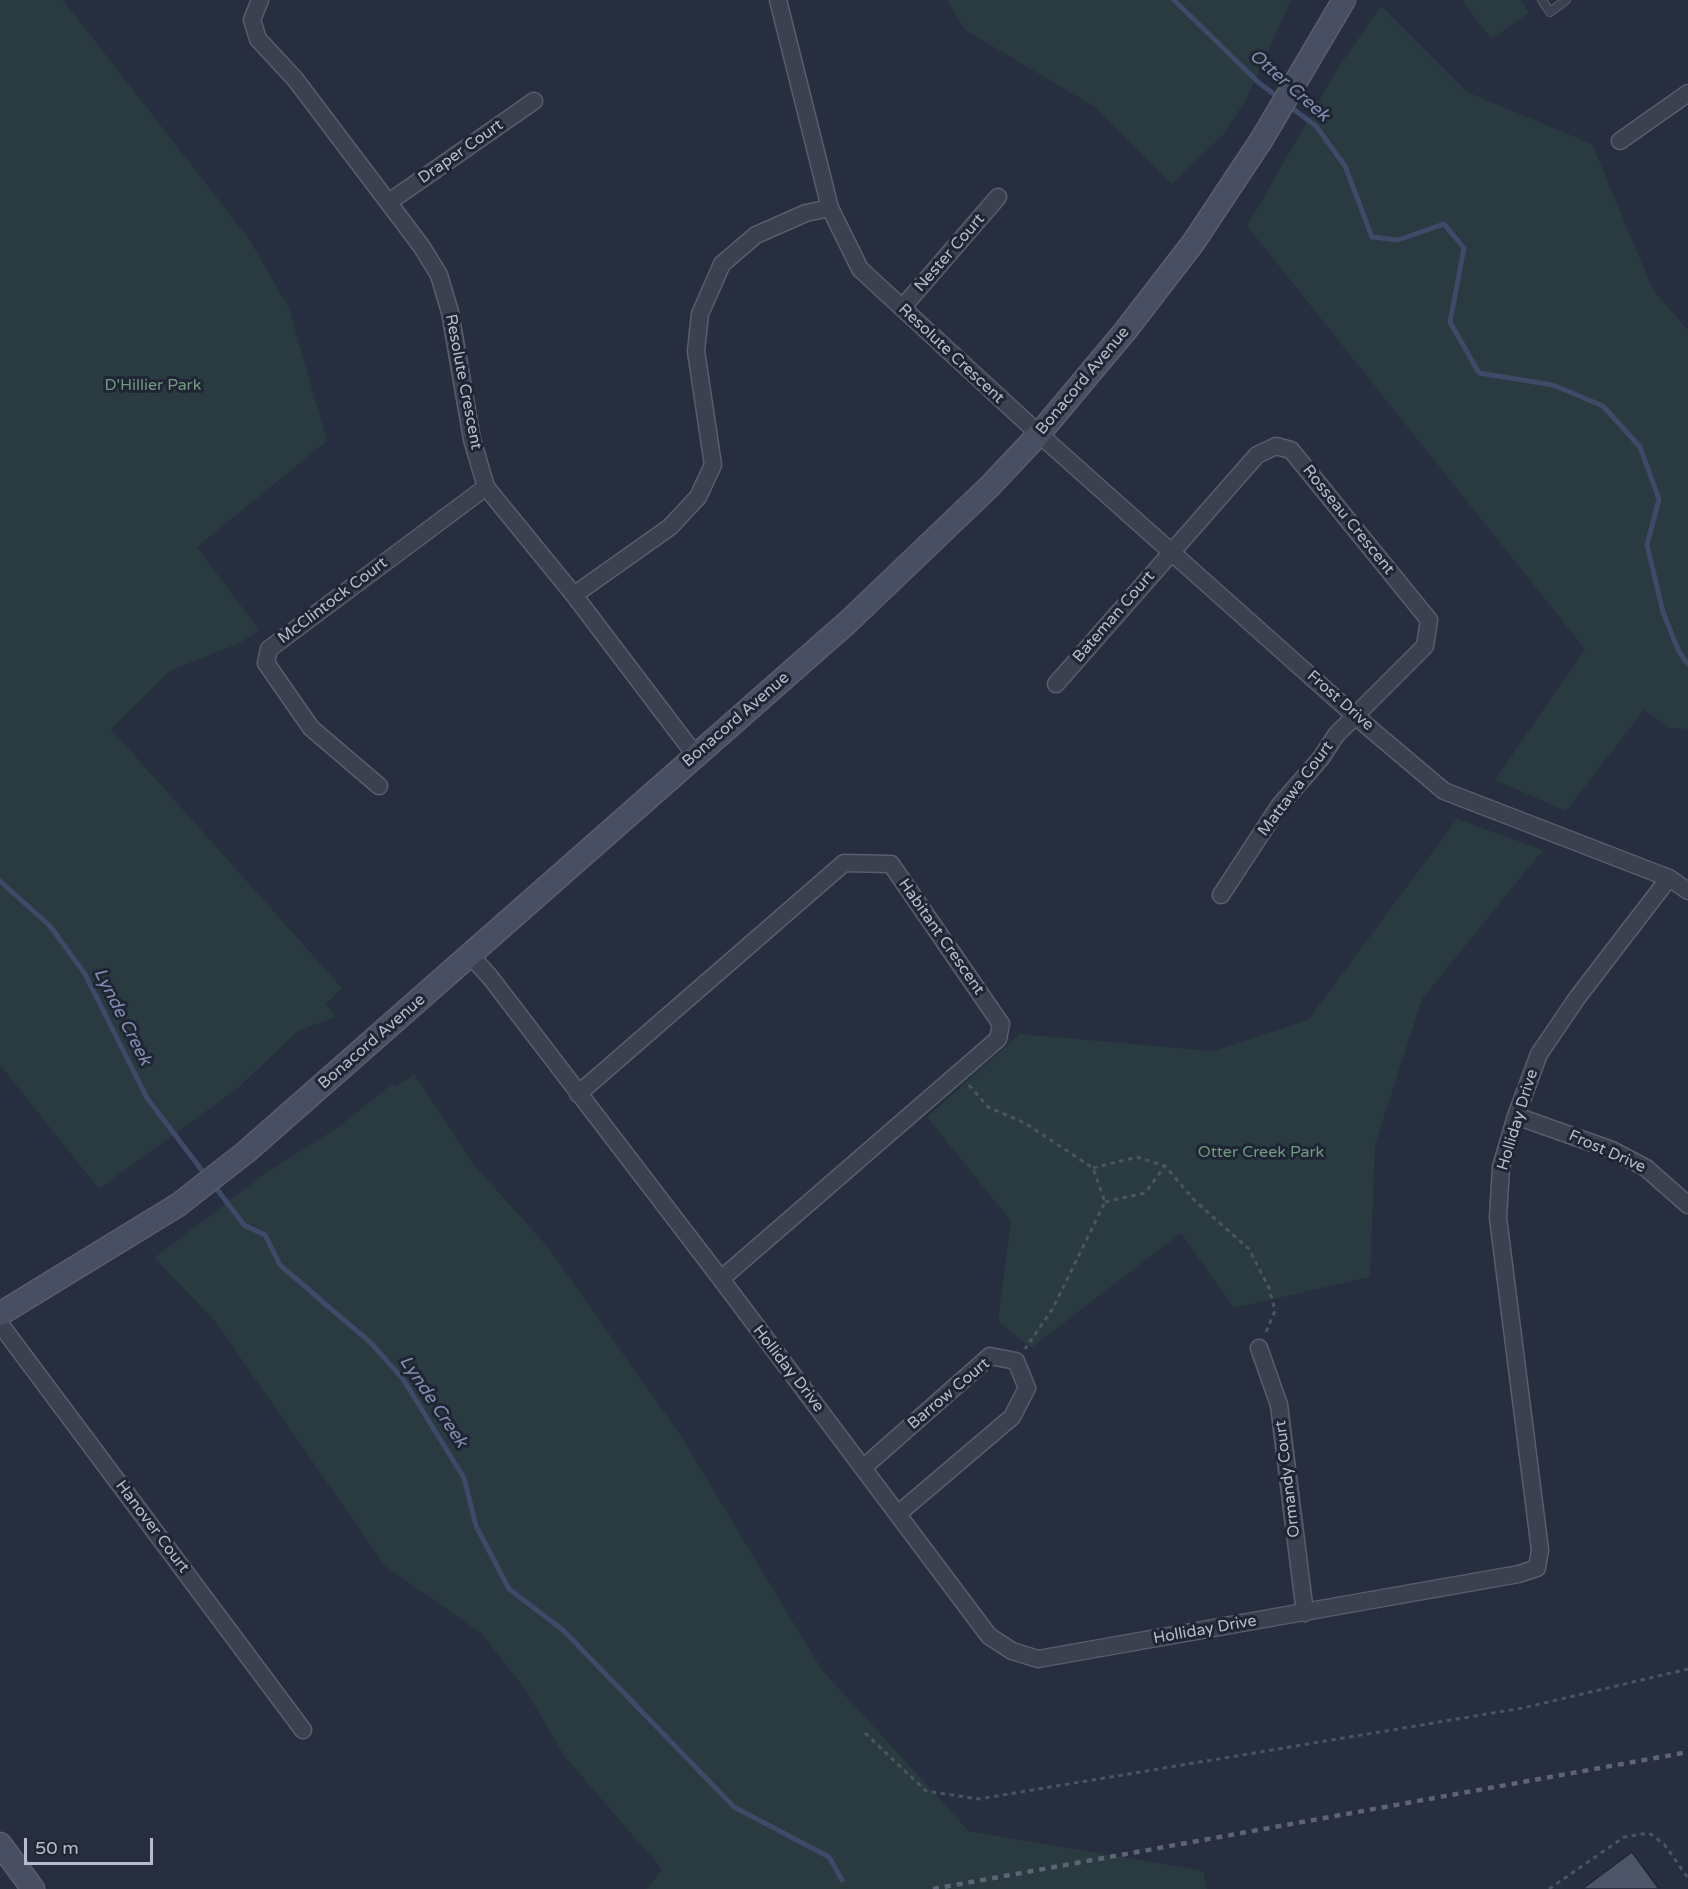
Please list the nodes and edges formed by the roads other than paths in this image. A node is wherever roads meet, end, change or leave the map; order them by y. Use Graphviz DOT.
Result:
graph roads {
  1 [pos="260,0"];
  2 [pos="778,0"];
  3 [pos="1344,0"];
  4 [pos="1542,0"];
  5 [pos="1566,0"];
  6 [pos="1688,93"];
  7 [pos="534,101"];
  8 [pos="1620,141"];
  9 [pos="998,197"];
  10 [pos="389,202"];
  11 [pos="830,208"];
  12 [pos="902,308"];
  13 [pos="1039,434"];
  14 [pos="486,488"];
  15 [pos="1173,551"];
  16 [pos="574,595"];
  17 [pos="1056,684"];
  18 [pos="1354,715"];
  19 [pos="696,756"];
  20 [pos="379,786"];
  21 [pos="1669,878"];
  22 [pos="1688,891"];
  23 [pos="1221,895"];
  24 [pos="470,955"];
  25 [pos="578,1094"];
  26 [pos="1516,1116"];
  27 [pos="1688,1205"];
  28 [pos="721,1279"];
  29 [pos="0,1314"];
  30 [pos="0,1324"];
  31 [pos="1259,1348"];
  32 [pos="864,1467"];
  33 [pos="899,1513"];
  34 [pos="1305,1613"];
  35 [pos="303,1730"];
  36 [pos="0,1844"];
  37 [pos="33,1889"];
  1 -- 10 [label="street, Resolute Crescent"];
  2 -- 11 [label="street, Resolute Crescent"];
  3 -- 13 [label="street, Bonacord Avenue"];
  4 -- 5 [label="lane"];
  6 -- 8 [label="street"];
  7 -- 10 [label="street, Draper Court"];
  9 -- 12 [label="street, Nester Court"];
  10 -- 14 [label="street, Resolute Crescent"];
  11 -- 12 [label="street, Resolute Crescent"];
  11 -- 16 [label="street"];
  12 -- 13 [label="street, Resolute Crescent"];
  13 -- 15 [label="street, Frost Drive"];
  13 -- 19 [label="street, Bonacord Avenue"];
  14 -- 16 [label="street, Resolute Crescent"];
  14 -- 20 [label="street, McClintock Court"];
  15 -- 17 [label="street, Bateman Court"];
  15 -- 18 [label="street, Frost Drive"];
  15 -- 18 [label="street, Rosseau Crescent"];
  16 -- 19 [label="street, Resolute Crescent"];
  18 -- 21 [label="street, Frost Drive"];
  18 -- 23 [label="street, Mattawa Court"];
  19 -- 24 [label="street, Bonacord Avenue"];
  21 -- 22 [label="street, Frost Drive"];
  21 -- 26 [label="street, Holliday Drive"];
  24 -- 25 [label="street, Holliday Drive"];
  24 -- 29 [label="street, Bonacord Avenue"];
  25 -- 28 [label="street, Holliday Drive"];
  25 -- 28 [label="street, Habitant Crescent"];
  26 -- 27 [label="street, Frost Drive"];
  26 -- 34 [label="street, Holliday Drive"];
  28 -- 32 [label="street, Holliday Drive"];
  30 -- 35 [label="street, Hanover Court"];
  31 -- 34 [label="street, Ormandy Court"];
  32 -- 33 [label="street, Holliday Drive"];
  32 -- 33 [label="street, Barrow Court"];
  33 -- 34 [label="street, Holliday Drive"];
  36 -- 37 [label="street"];
}
